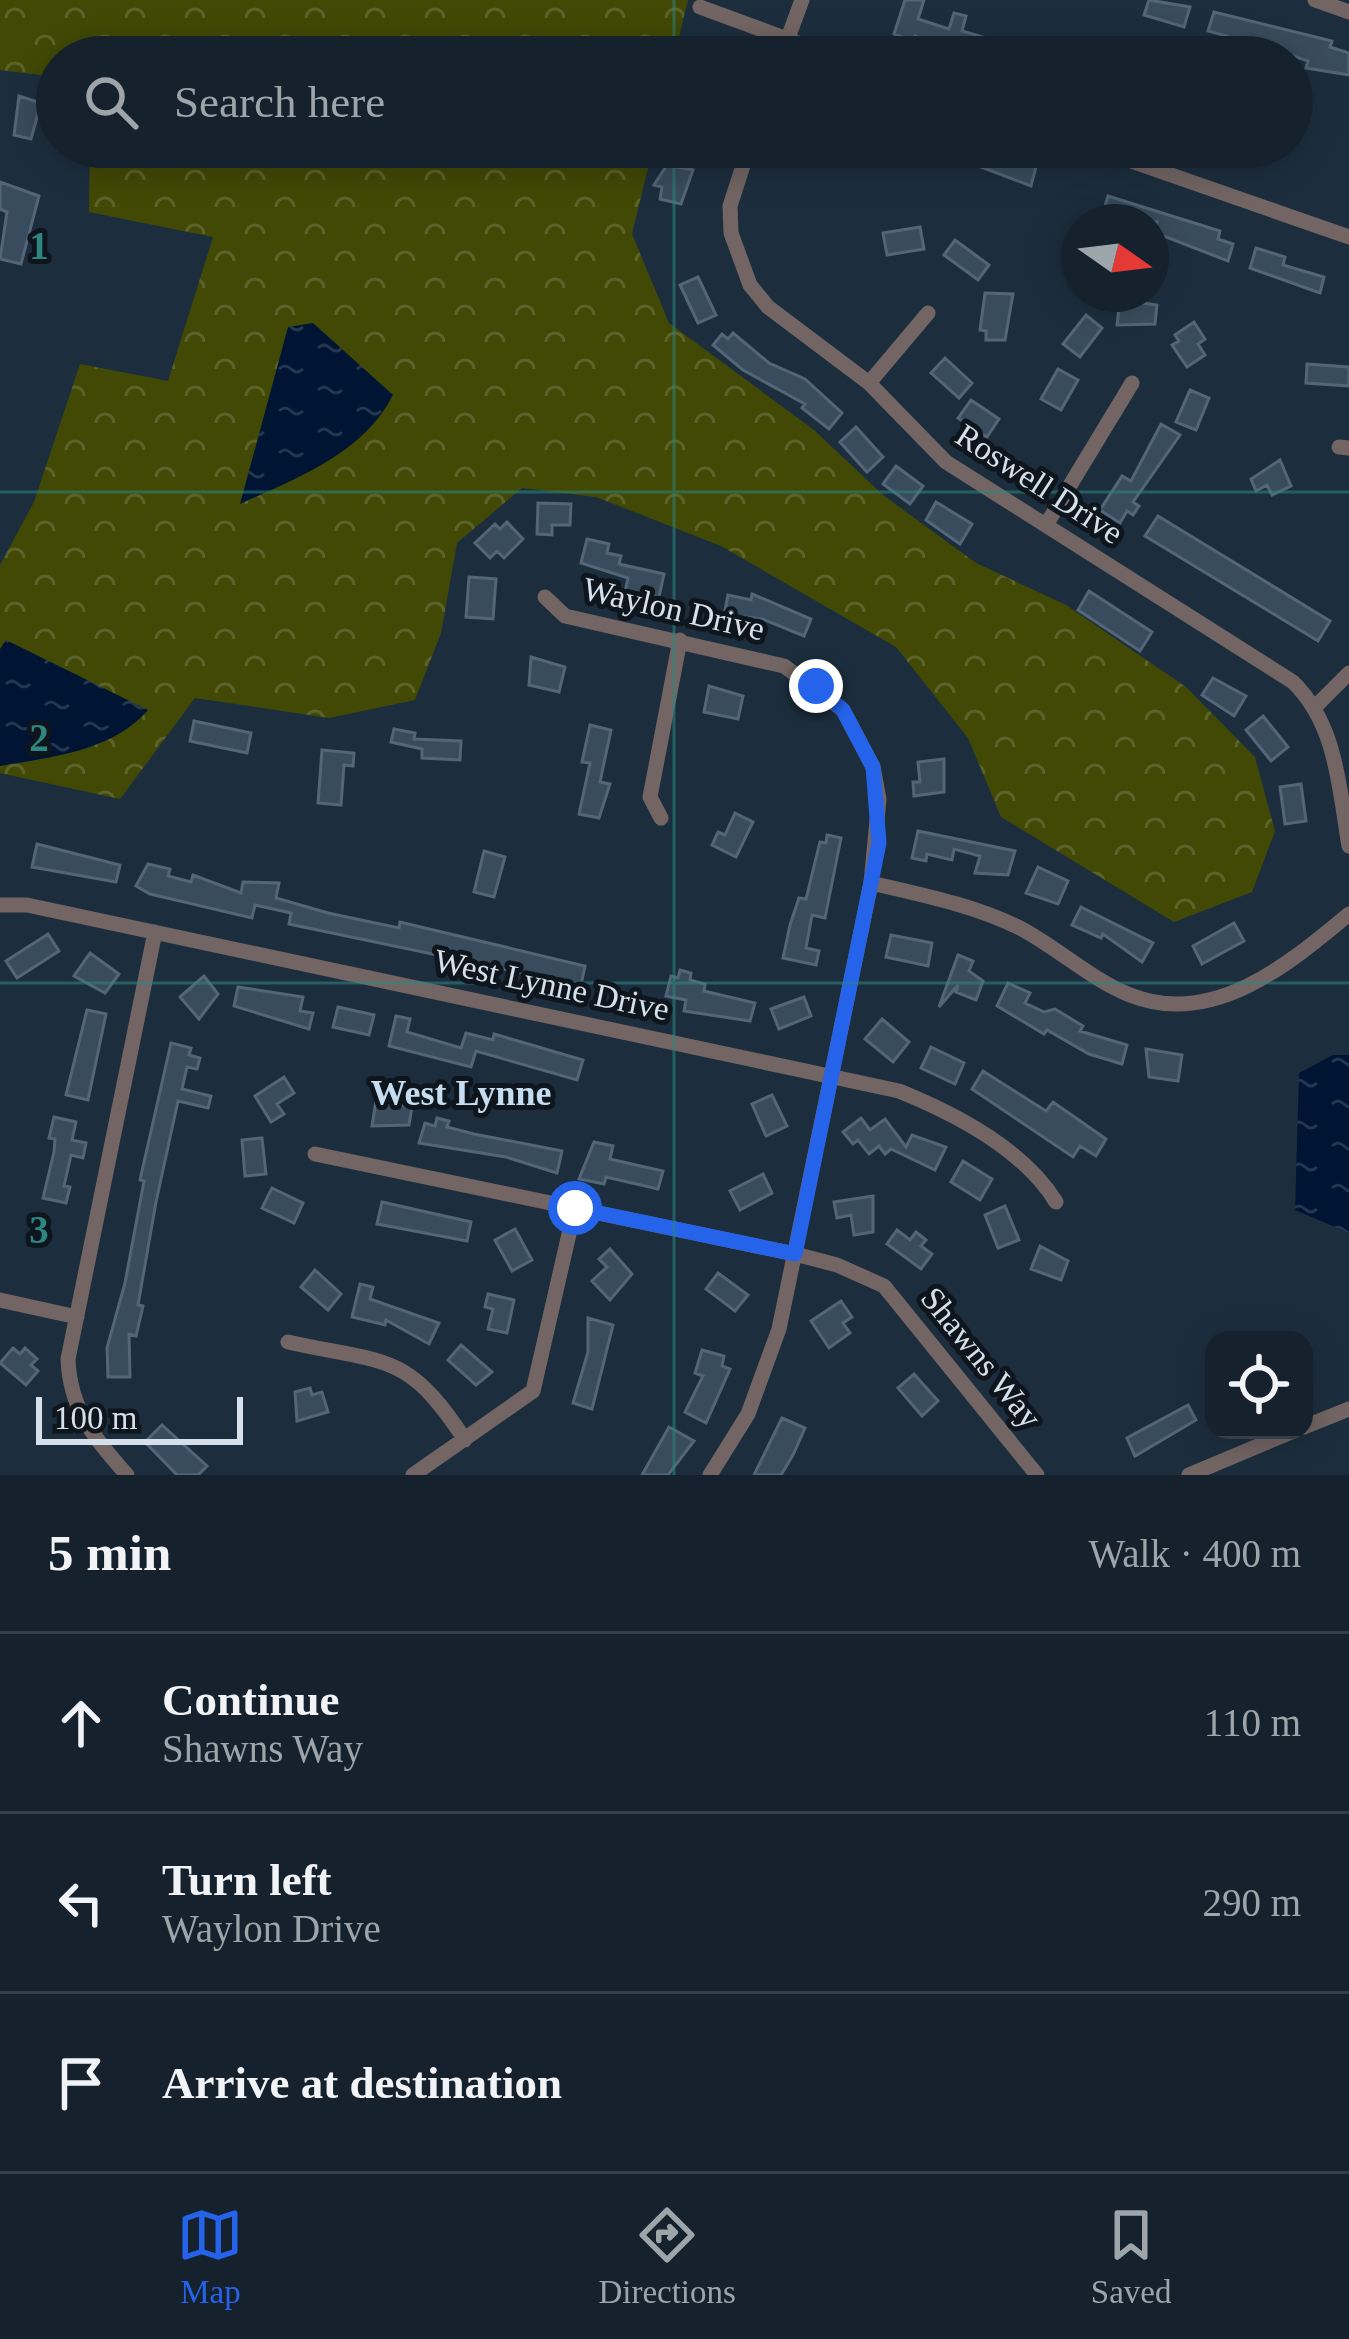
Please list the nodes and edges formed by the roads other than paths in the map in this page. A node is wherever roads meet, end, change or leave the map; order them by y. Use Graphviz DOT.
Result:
graph roads {
  1 [pos="802,0"];
  2 [pos="1315,0"];
  3 [pos="700,7"];
  4 [pos="1349,12"];
  5 [pos="777,36"];
  6 [pos="789,36"];
  7 [pos="742,168"];
  8 [pos="1151,168"];
  9 [pos="1349,237"];
  10 [pos="928,313"];
  11 [pos="869,382"];
  12 [pos="1132,383"];
  13 [pos="1046,525"];
  14 [pos="545,597"];
  15 [pos="680,640"];
  16 [pos="1349,673"];
  17 [pos="1317,705"];
  18 [pos="661,818"];
  19 [pos="1349,846"];
  20 [pos="872,883"];
  21 [pos="0,905"];
  22 [pos="1349,914"];
  23 [pos="155,932"];
  24 [pos="831,1074"];
  25 [pos="315,1154"];
  26 [pos="1056,1202"];
  27 [pos="575,1208"];
  28 [pos="795,1254"];
  29 [pos="0,1300"];
  30 [pos="76,1317"];
  31 [pos="288,1342"];
  32 [pos="1349,1409"];
  33 [pos="1313,1423"];
  34 [pos="1274,1439"];
  35 [pos="465,1440"];
  36 [pos="128,1475"];
  37 [pos="413,1475"];
  38 [pos="710,1475"];
  39 [pos="1037,1475"];
  40 [pos="1189,1475"];
  1 -- 6 [label="street"];
  2 -- 4 [label="street"];
  3 -- 5 [label="street"];
  7 -- 11 [label="street, Roswell Drive"];
  8 -- 9 [label="street"];
  10 -- 11 [label="street"];
  11 -- 13 [label="street, Roswell Drive"];
  12 -- 13 [label="street"];
  13 -- 17 [label="street, Roswell Drive"];
  14 -- 15 [label="street, Waylon Drive"];
  15 -- 18 [label="street"];
  15 -- 20 [label="street, Waylon Drive"];
  16 -- 17 [label="street"];
  17 -- 19 [label="street"];
  20 -- 22 [label="street"];
  20 -- 24 [label="street, Waylon Drive"];
  21 -- 23 [label="street, West Lynne Drive"];
  23 -- 24 [label="street, West Lynne Drive"];
  23 -- 30 [label="street"];
  24 -- 26 [label="street, West Lynne Drive"];
  24 -- 28 [label="street, Waylon Drive"];
  25 -- 27 [label="street, Shawns Way"];
  27 -- 28 [label="street, Shawns Way"];
  27 -- 35 [label="street"];
  28 -- 38 [label="street, Waylon Drive"];
  28 -- 39 [label="street, Shawns Way"];
  29 -- 30 [label="street"];
  30 -- 36 [label="street"];
  31 -- 35 [label="street"];
  32 -- 33 [label="street"];
  34 -- 40 [label="street"];
  35 -- 37 [label="street"];
}
